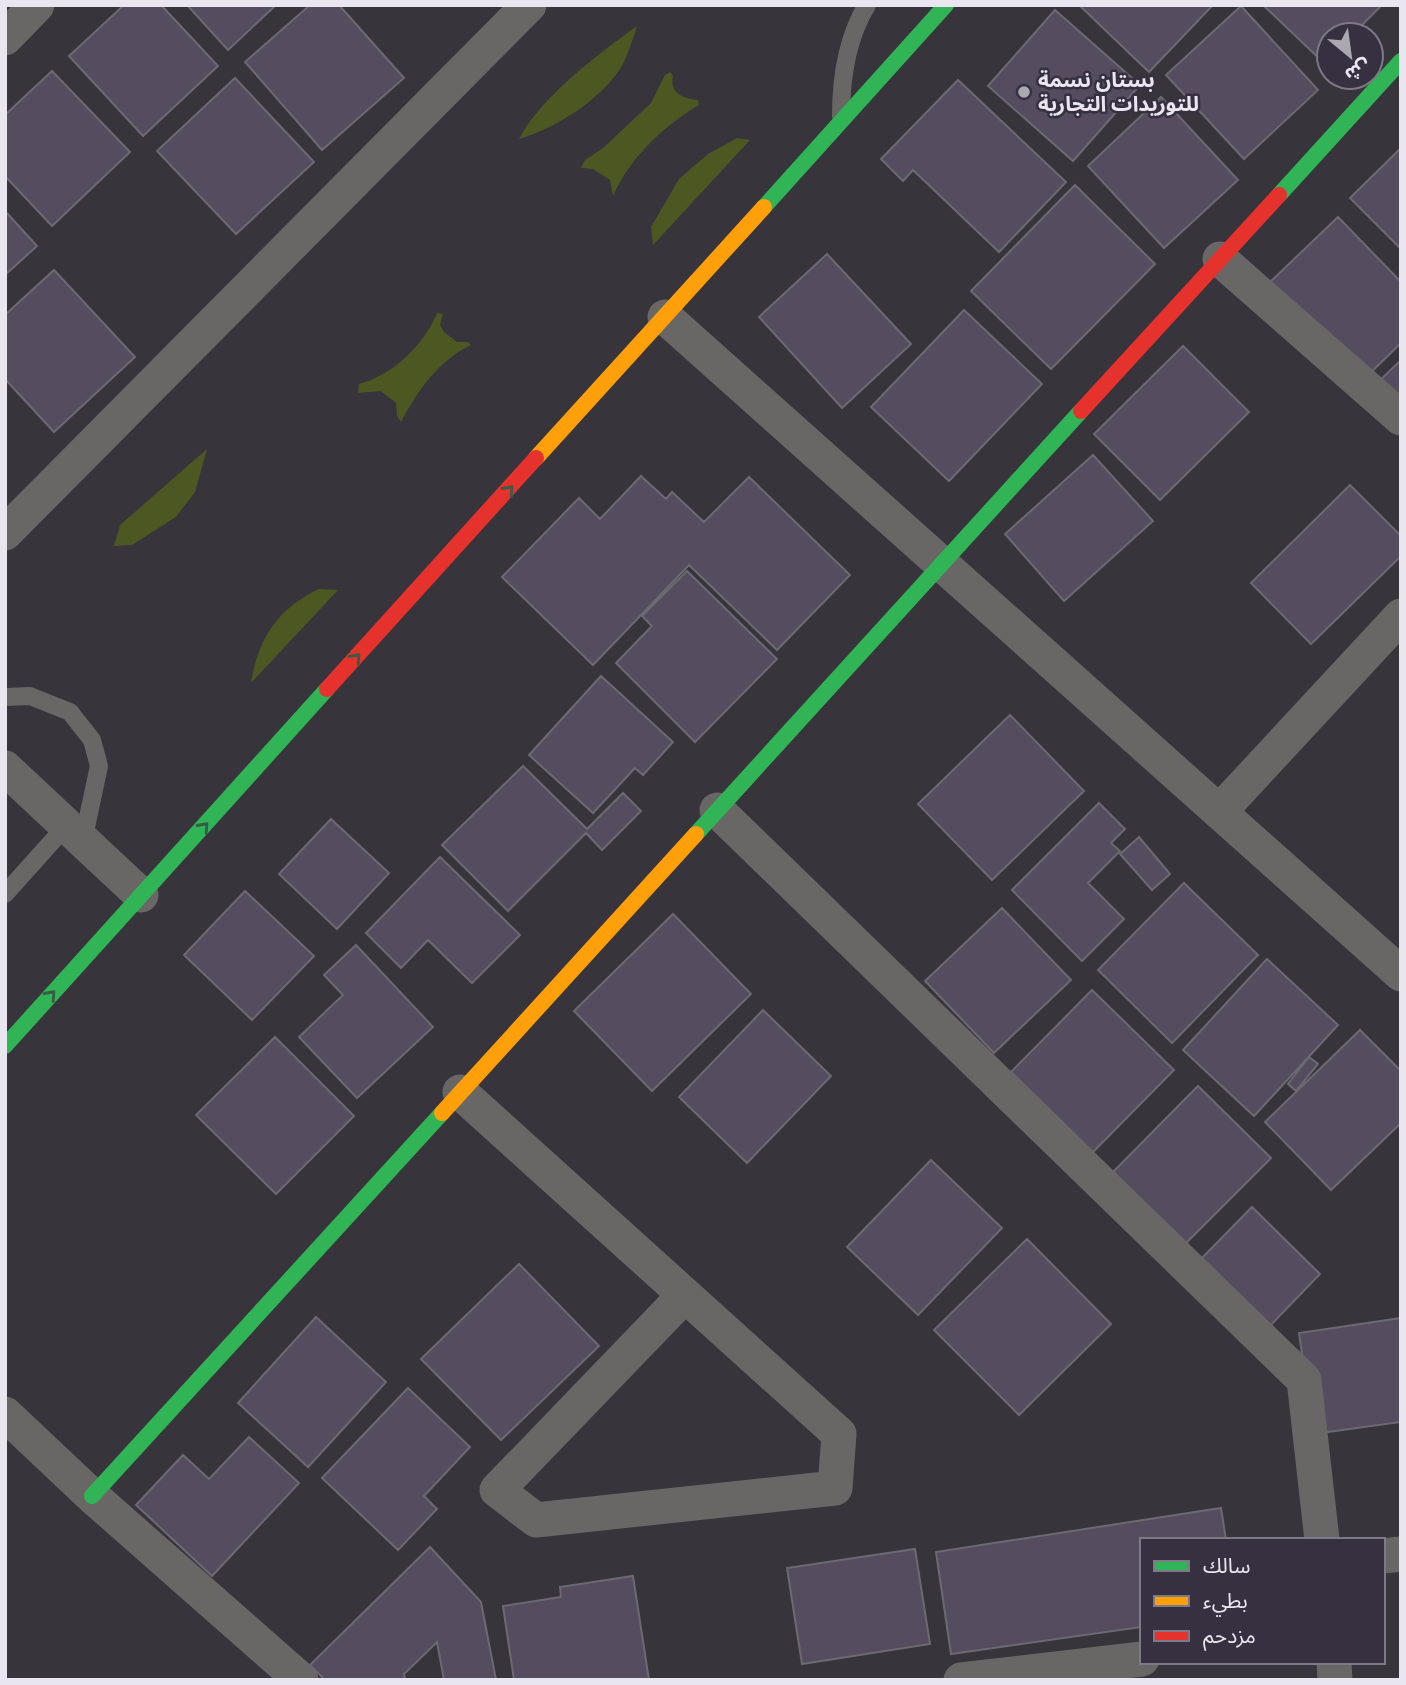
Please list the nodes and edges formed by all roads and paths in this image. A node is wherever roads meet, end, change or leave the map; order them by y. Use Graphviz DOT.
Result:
graph roads {
  1 [pos="37,5"];
  2 [pos="529,5"];
  3 [pos="867,5"];
  4 [pos="946,5"];
  5 [pos="5,38"];
  6 [pos="1401,61"];
  7 [pos="841,123"];
  8 [pos="1220,259"];
  9 [pos="665,317"];
  10 [pos="1401,418"];
  11 [pos="5,533"];
  12 [pos="942,564"];
  13 [pos="1401,616"];
  14 [pos="5,697"];
  15 [pos="5,768"];
  16 [pos="718,810"];
  17 [pos="1219,812"];
  18 [pos="74,834"];
  19 [pos="5,894"];
  20 [pos="141,895"];
  21 [pos="1401,974"];
  22 [pos="5,1046"];
  23 [pos="460,1092"];
  24 [pos="685,1295"];
  25 [pos="5,1415"];
  26 [pos="92,1496"];
  27 [pos="1322,1538"];
  28 [pos="1140,1659"];
  29 [pos="301,1680"];
  30 [pos="961,1680"];
  1 -- 5 [label="street"];
  2 -- 11 [label="street"];
  3 -- 7 [label="lane"];
  4 -- 7 [label="street"];
  6 -- 8 [label="street"];
  7 -- 9 [label="street"];
  8 -- 10 [label="street"];
  8 -- 12 [label="street"];
  9 -- 12 [label="street"];
  20 -- 9 [label="street, one-way"];
  12 -- 16 [label="street"];
  12 -- 17 [label="street"];
  13 -- 17 [label="street"];
  14 -- 18 [label="lane"];
  15 -- 18 [label="street"];
  16 -- 23 [label="street"];
  16 -- 27 [label="street"];
  17 -- 21 [label="street"];
  18 -- 19 [label="lane"];
  18 -- 20 [label="street"];
  22 -- 20 [label="street, one-way"];
  23 -- 24 [label="street"];
  23 -- 26 [label="street"];
  24 -- 24 [label="street"];
  25 -- 26 [label="street"];
  26 -- 29 [label="street"];
  28 -- 30 [label="street"];
}
